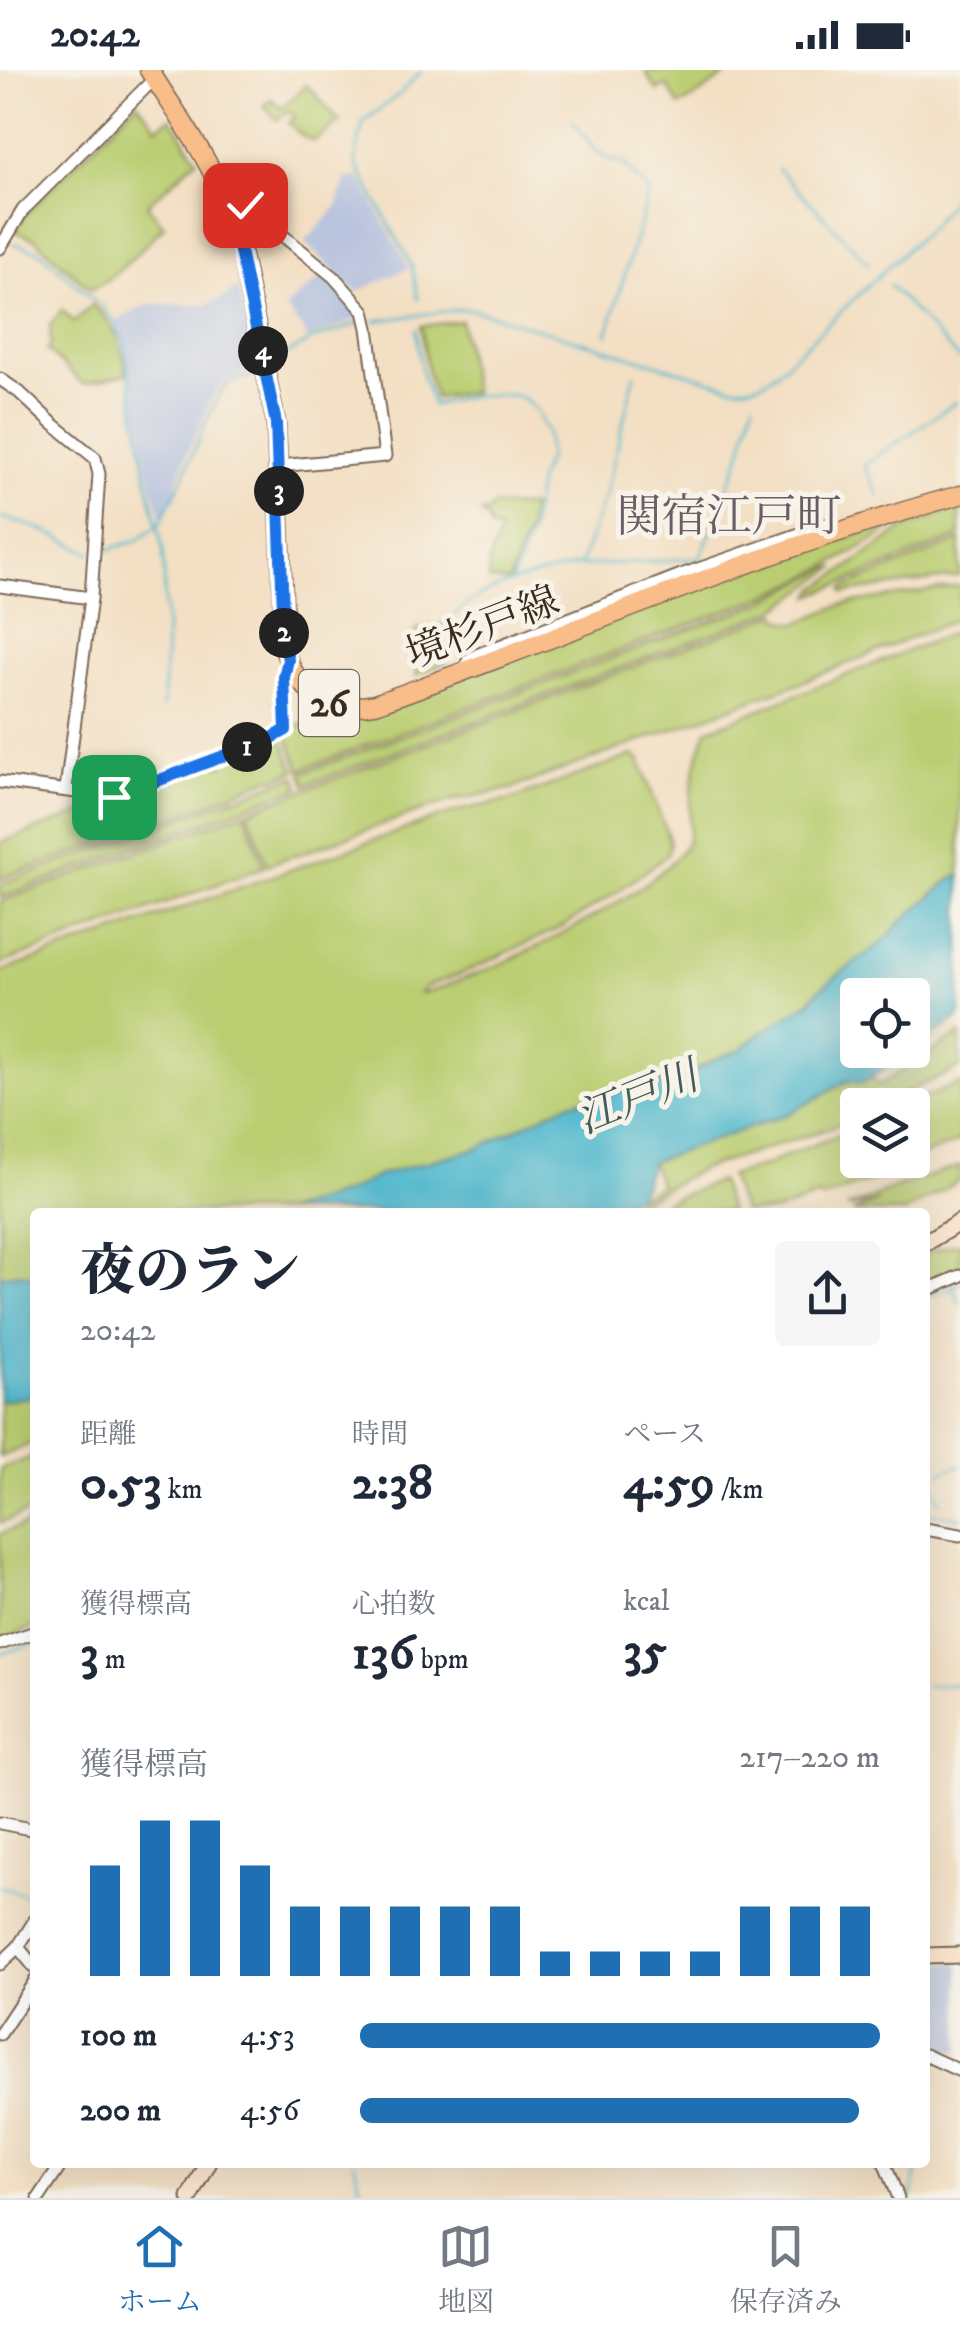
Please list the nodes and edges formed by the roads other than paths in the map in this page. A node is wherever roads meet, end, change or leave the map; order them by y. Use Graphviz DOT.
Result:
graph roads {
  1 [pos="156,73"];
  2 [pos="226,197"];
  3 [pos="0,248"];
  4 [pos="0,379"];
  5 [pos="278,466"];
  6 [pos="960,495"];
  7 [pos="832,523"];
  8 [pos="0,586"];
  9 [pos="91,598"];
  10 [pos="288,660"];
  11 [pos="464,671"];
  12 [pos="0,782"];
  13 [pos="66,789"];
  14 [pos="960,1222"];
  15 [pos="930,1239"];
  16 [pos="960,1276"];
  17 [pos="930,1289"];
  18 [pos="930,1530"];
  19 [pos="960,1536"];
  20 [pos="30,1634"];
  21 [pos="0,1644"];
  22 [pos="0,1823"];
  23 [pos="30,1829"];
  24 [pos="30,1928"];
  25 [pos="18,1948"];
  26 [pos="930,1956"];
  27 [pos="959,1957"];
  28 [pos="30,1962"];
  29 [pos="0,1964"];
  30 [pos="30,1989"];
  31 [pos="0,2034"];
  32 [pos="930,2057"];
  33 [pos="960,2071"];
  34 [pos="59,2168"];
  35 [pos="206,2168"];
  36 [pos="886,2168"];
  37 [pos="192,2197"];
  38 [pos="39,2198"];
  39 [pos="898,2198"];
  1 -- 2 [label="main road, 26"];
  1 -- 3 [label="street"];
  2 -- 5 [label="main road, 26"];
  2 -- 5 [label="street"];
  4 -- 9 [label="street"];
  5 -- 10 [label="main road, 26"];
  6 -- 11 [label="main road, 境杉戸線 / 26"];
  7 -- 11 [label="street"];
  8 -- 9 [label="street"];
  9 -- 13 [label="street"];
  10 -- 11 [label="main road, 境杉戸線 / 26"];
  10 -- 13 [label="street"];
  12 -- 13 [label="street"];
  14 -- 15 [label="main road"];
  16 -- 17 [label="street"];
  18 -- 19 [label="street"];
  20 -- 21 [label="street"];
  22 -- 23 [label="street"];
  24 -- 25 [label="street"];
  25 -- 28 [label="street"];
  25 -- 29 [label="street"];
  26 -- 27 [label="main road"];
  30 -- 31 [label="street"];
  32 -- 33 [label="street"];
  34 -- 38 [label="street"];
  35 -- 37 [label="main road"];
  36 -- 39 [label="street"];
}
